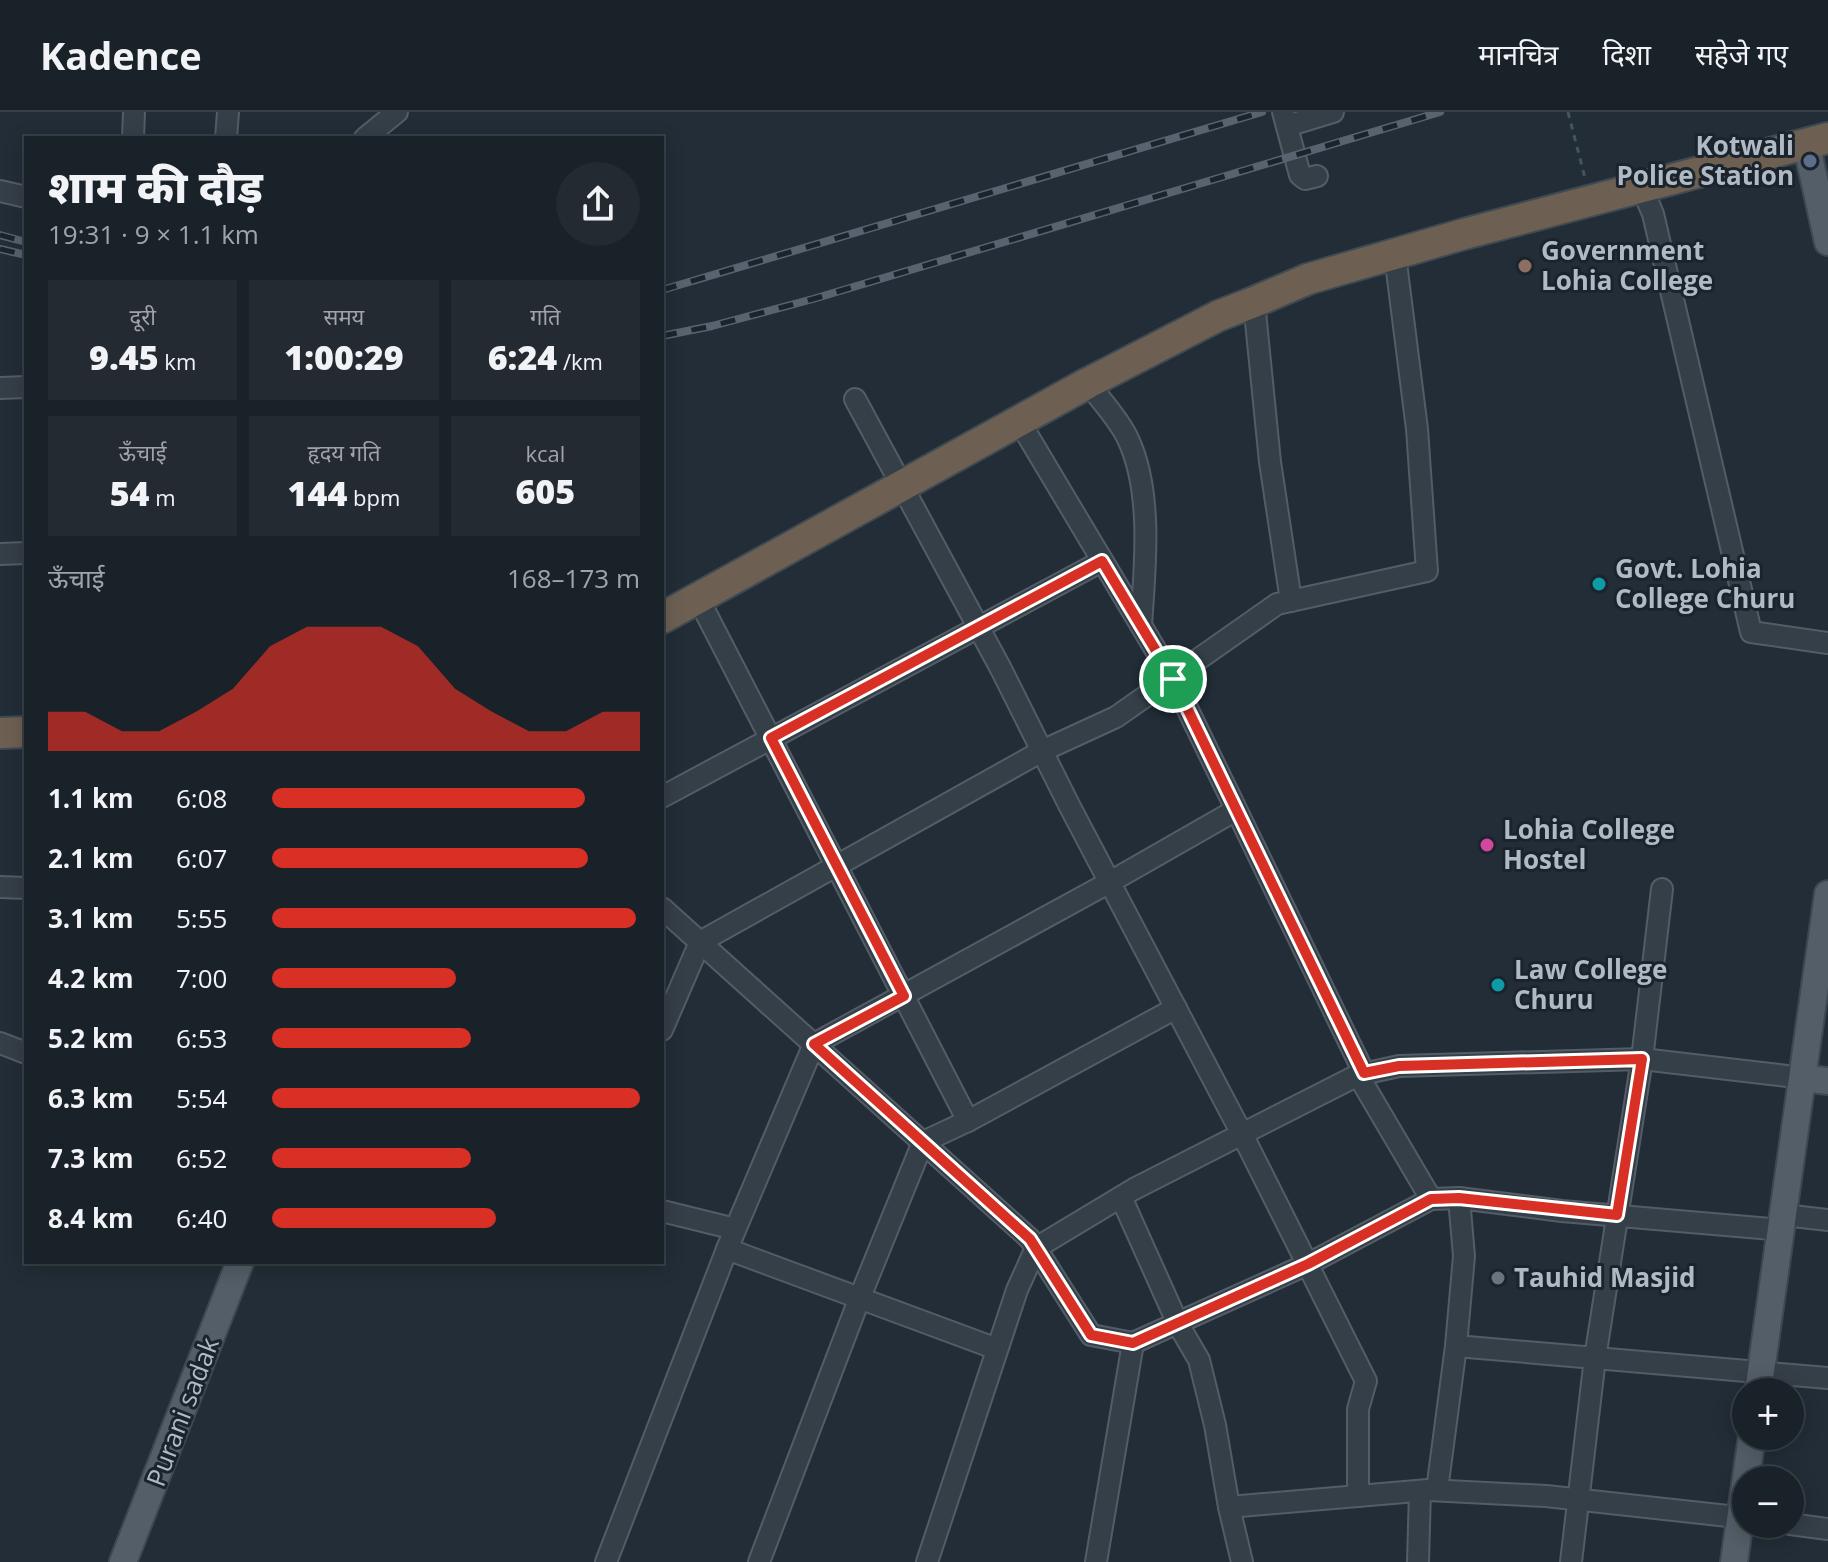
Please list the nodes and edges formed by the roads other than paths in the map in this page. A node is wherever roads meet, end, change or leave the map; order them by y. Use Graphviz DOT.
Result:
graph roads {
  1 [pos="134,112"];
  2 [pos="228,112"];
  3 [pos="397,112"];
  4 [pos="1333,112"];
  5 [pos="1285,119"];
  6 [pos="133,136"];
  7 [pos="226,136"];
  8 [pos="367,136"];
  9 [pos="1817,141"];
  10 [pos="1317,176"];
  11 [pos="1642,188"];
  12 [pos="0,191"];
  13 [pos="24,197"];
  14 [pos="1828,242"];
  15 [pos="1395,255"];
  16 [pos="1254,302"];
  17 [pos="1088,383"];
  18 [pos="24,387"];
  19 [pos="0,388"];
  20 [pos="855,399"];
  21 [pos="1019,421"];
  22 [pos="902,486"];
  23 [pos="24,553"];
  24 [pos="0,554"];
  25 [pos="1102,561"];
  26 [pos="698,598"];
  27 [pos="1291,601"];
  28 [pos="664,617"];
  29 [pos="1141,625"];
  30 [pos="979,628"];
  31 [pos="1828,643"];
  32 [pos="1173,679"];
  33 [pos="771,738"];
  34 [pos="1042,751"];
  35 [pos="664,796"];
  36 [pos="1236,810"];
  37 [pos="836,865"];
  38 [pos="1110,882"];
  39 [pos="0,887"];
  40 [pos="24,888"];
  41 [pos="1662,889"];
  42 [pos="1828,894"];
  43 [pos="664,910"];
  44 [pos="700,942"];
  45 [pos="904,996"];
  46 [pos="1176,1008"];
  47 [pos="664,1025"];
  48 [pos="0,1043"];
  49 [pos="814,1044"];
  50 [pos="24,1052"];
  51 [pos="1642,1059"];
  52 [pos="1361,1074"];
  53 [pos="1816,1080"];
  54 [pos="968,1121"];
  55 [pos="1242,1134"];
  56 [pos="923,1142"];
  57 [pos="1121,1197"];
  58 [pos="1459,1198"];
  59 [pos="1431,1199"];
  60 [pos="664,1211"];
  61 [pos="1617,1215"];
  62 [pos="1828,1220"];
  63 [pos="1783,1222"];
  64 [pos="735,1229"];
  65 [pos="1036,1248"];
  66 [pos="727,1249"];
  67 [pos="239,1264"];
  68 [pos="1308,1264"];
  69 [pos="860,1297"];
  70 [pos="1178,1324"];
  71 [pos="1133,1343"];
  72 [pos="1456,1346"];
  73 [pos="997,1349"];
  74 [pos="1595,1358"];
  75 [pos="1732,1378"];
  76 [pos="1761,1378"];
  77 [pos="1828,1378"];
  78 [pos="1804,1379"];
  79 [pos="1429,1491"];
  80 [pos="1358,1496"];
  81 [pos="1580,1499"];
  82 [pos="1229,1507"];
  83 [pos="1732,1517"];
  84 [pos="1804,1526"];
  85 [pos="1828,1529"];
  86 [pos="1739,1538"];
  87 [pos="123,1562"];
  88 [pos="606,1562"];
  89 [pos="759,1562"];
  90 [pos="927,1562"];
  91 [pos="1096,1562"];
  92 [pos="1242,1562"];
  93 [pos="1418,1562"];
  94 [pos="1571,1562"];
  95 [pos="1734,1562"];
  1 -- 6 [label="street"];
  2 -- 7 [label="street"];
  3 -- 8 [label="street"];
  4 -- 5 [label="street"];
  5 -- 10 [label="street"];
  9 -- 11 [label="highway"];
  9 -- 14 [label="main road"];
  11 -- 15 [label="highway"];
  11 -- 31 [label="street"];
  12 -- 13 [label="street"];
  15 -- 16 [label="highway"];
  15 -- 27 [label="street"];
  16 -- 17 [label="highway"];
  16 -- 27 [label="street"];
  17 -- 21 [label="highway"];
  17 -- 29 [label="street"];
  18 -- 19 [label="street"];
  20 -- 22 [label="street"];
  21 -- 22 [label="highway"];
  21 -- 25 [label="street"];
  22 -- 26 [label="highway"];
  22 -- 30 [label="street"];
  23 -- 24 [label="street"];
  25 -- 29 [label="street"];
  25 -- 30 [label="street"];
  26 -- 28 [label="highway"];
  26 -- 33 [label="street"];
  27 -- 32 [label="street"];
  29 -- 32 [label="street"];
  30 -- 33 [label="street"];
  30 -- 34 [label="street"];
  32 -- 34 [label="street"];
  32 -- 36 [label="street"];
  33 -- 35 [label="street"];
  33 -- 37 [label="street"];
  34 -- 37 [label="street"];
  34 -- 38 [label="street"];
  36 -- 38 [label="street"];
  36 -- 52 [label="street"];
  37 -- 44 [label="street"];
  37 -- 45 [label="street"];
  38 -- 45 [label="street"];
  38 -- 46 [label="street"];
  39 -- 40 [label="street"];
  41 -- 51 [label="street"];
  42 -- 53 [label="main road"];
  43 -- 44 [label="street"];
  44 -- 47 [label="street"];
  44 -- 49 [label="street"];
  45 -- 49 [label="street"];
  45 -- 54 [label="street"];
  46 -- 54 [label="street"];
  46 -- 55 [label="street"];
  48 -- 50 [label="street"];
  49 -- 56 [label="street"];
  49 -- 64 [label="street"];
  51 -- 52 [label="street"];
  51 -- 53 [label="street"];
  51 -- 61 [label="street"];
  52 -- 55 [label="street"];
  52 -- 59 [label="street"];
  53 -- 63 [label="main road"];
  54 -- 56 [label="street"];
  55 -- 57 [label="street"];
  55 -- 68 [label="street"];
  56 -- 65 [label="street"];
  56 -- 69 [label="street"];
  57 -- 65 [label="street"];
  57 -- 70 [label="street"];
  58 -- 59 [label="street"];
  58 -- 61 [label="street"];
  58 -- 72 [label="street"];
  59 -- 68 [label="street"];
  60 -- 64 [label="street"];
  61 -- 63 [label="street"];
  61 -- 74 [label="street"];
  62 -- 63 [label="street"];
  63 -- 76 [label="main road"];
  64 -- 66 [label="street"];
  65 -- 71 [label="street"];
  65 -- 73 [label="street"];
  66 -- 69 [label="street"];
  66 -- 88 [label="street"];
  67 -- 87 [label="main road, Purani sadak"];
  68 -- 70 [label="street"];
  68 -- 80 [label="street"];
  69 -- 73 [label="street"];
  69 -- 89 [label="street"];
  70 -- 71 [label="street"];
  70 -- 82 [label="street"];
  71 -- 91 [label="street"];
  72 -- 74 [label="street"];
  72 -- 79 [label="street"];
  73 -- 90 [label="street"];
  74 -- 75 [label="street"];
  74 -- 81 [label="street"];
  77 -- 78 [label="street"];
  79 -- 80 [label="street"];
  79 -- 81 [label="street"];
  79 -- 93 [label="street"];
  80 -- 82 [label="street"];
  81 -- 83 [label="street"];
  81 -- 94 [label="street"];
  82 -- 92 [label="street"];
  84 -- 85 [label="street"];
  86 -- 95 [label="main road"];
}
